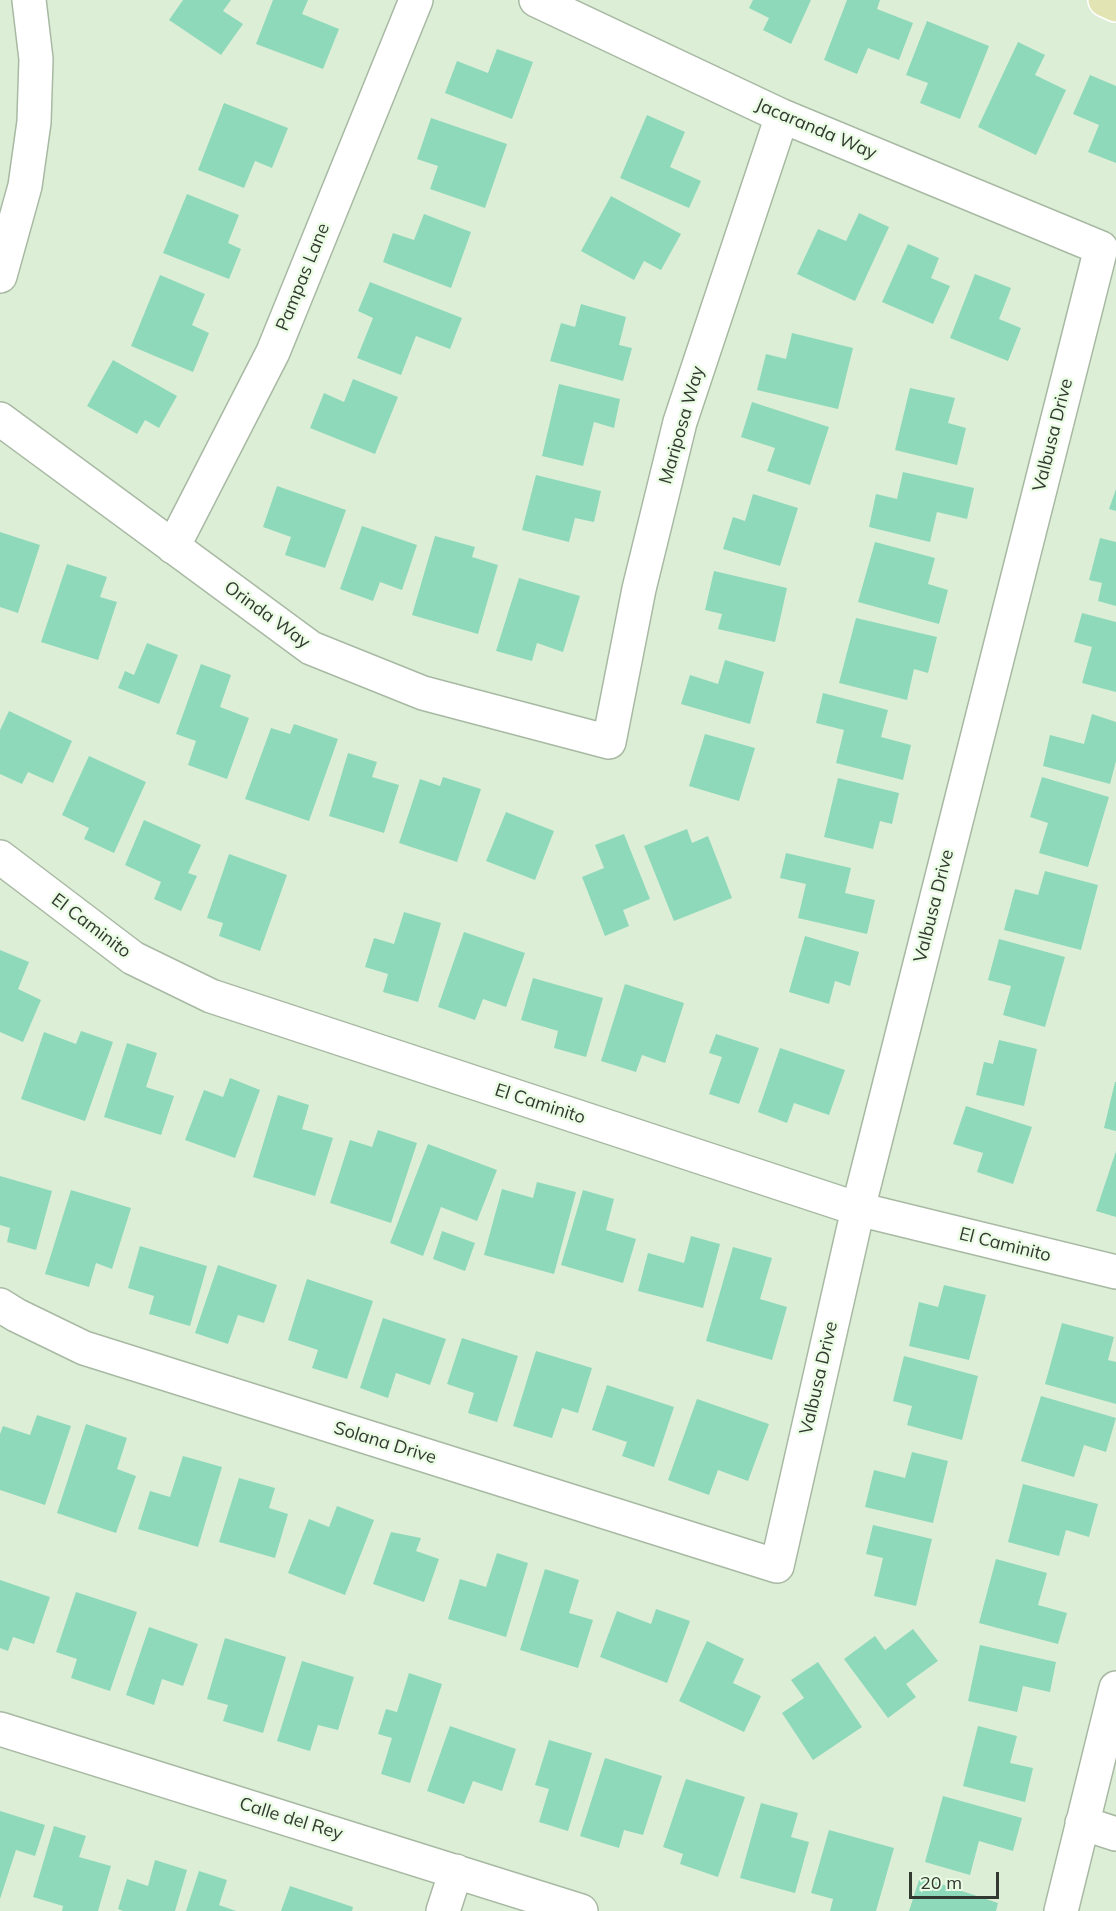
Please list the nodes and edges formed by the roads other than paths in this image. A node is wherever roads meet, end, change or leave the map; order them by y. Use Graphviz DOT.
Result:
graph roads {
  1 [pos="29,0"];
  2 [pos="416,0"];
  3 [pos="537,0"];
  4 [pos="1105,0"];
  5 [pos="1116,5"];
  6 [pos="782,116"];
  7 [pos="1101,248"];
  8 [pos="0,276"];
  9 [pos="0,419"];
  10 [pos="173,547"];
  11 [pos="609,742"];
  12 [pos="0,857"];
  13 [pos="858,1209"];
  14 [pos="1116,1272"];
  15 [pos="0,1305"];
  16 [pos="777,1566"];
  17 [pos="1116,1688"];
  18 [pos="0,1729"];
  19 [pos="1082,1823"];
  20 [pos="1116,1834"];
  21 [pos="456,1871"];
  22 [pos="444,1911"];
  23 [pos="581,1911"];
  24 [pos="1061,1911"];
  1 -- 8 [label="street"];
  2 -- 10 [label="street, Pampas Lane"];
  3 -- 6 [label="street, Jacaranda Way"];
  4 -- 5 [label="main road"];
  6 -- 7 [label="street, Jacaranda Way"];
  6 -- 11 [label="street, Mariposa Way"];
  7 -- 13 [label="street, Valbusa Drive"];
  9 -- 10 [label="street, Orinda Way"];
  10 -- 11 [label="street, Orinda Way"];
  12 -- 13 [label="street, El Caminito"];
  13 -- 14 [label="street, El Caminito"];
  13 -- 16 [label="street, Valbusa Drive"];
  15 -- 16 [label="street, Solana Drive"];
  17 -- 19 [label="street"];
  18 -- 21 [label="street, Calle del Rey"];
  19 -- 20 [label="street"];
  19 -- 24 [label="street"];
  21 -- 22 [label="street"];
  21 -- 23 [label="street, Calle del Rey"];
}
